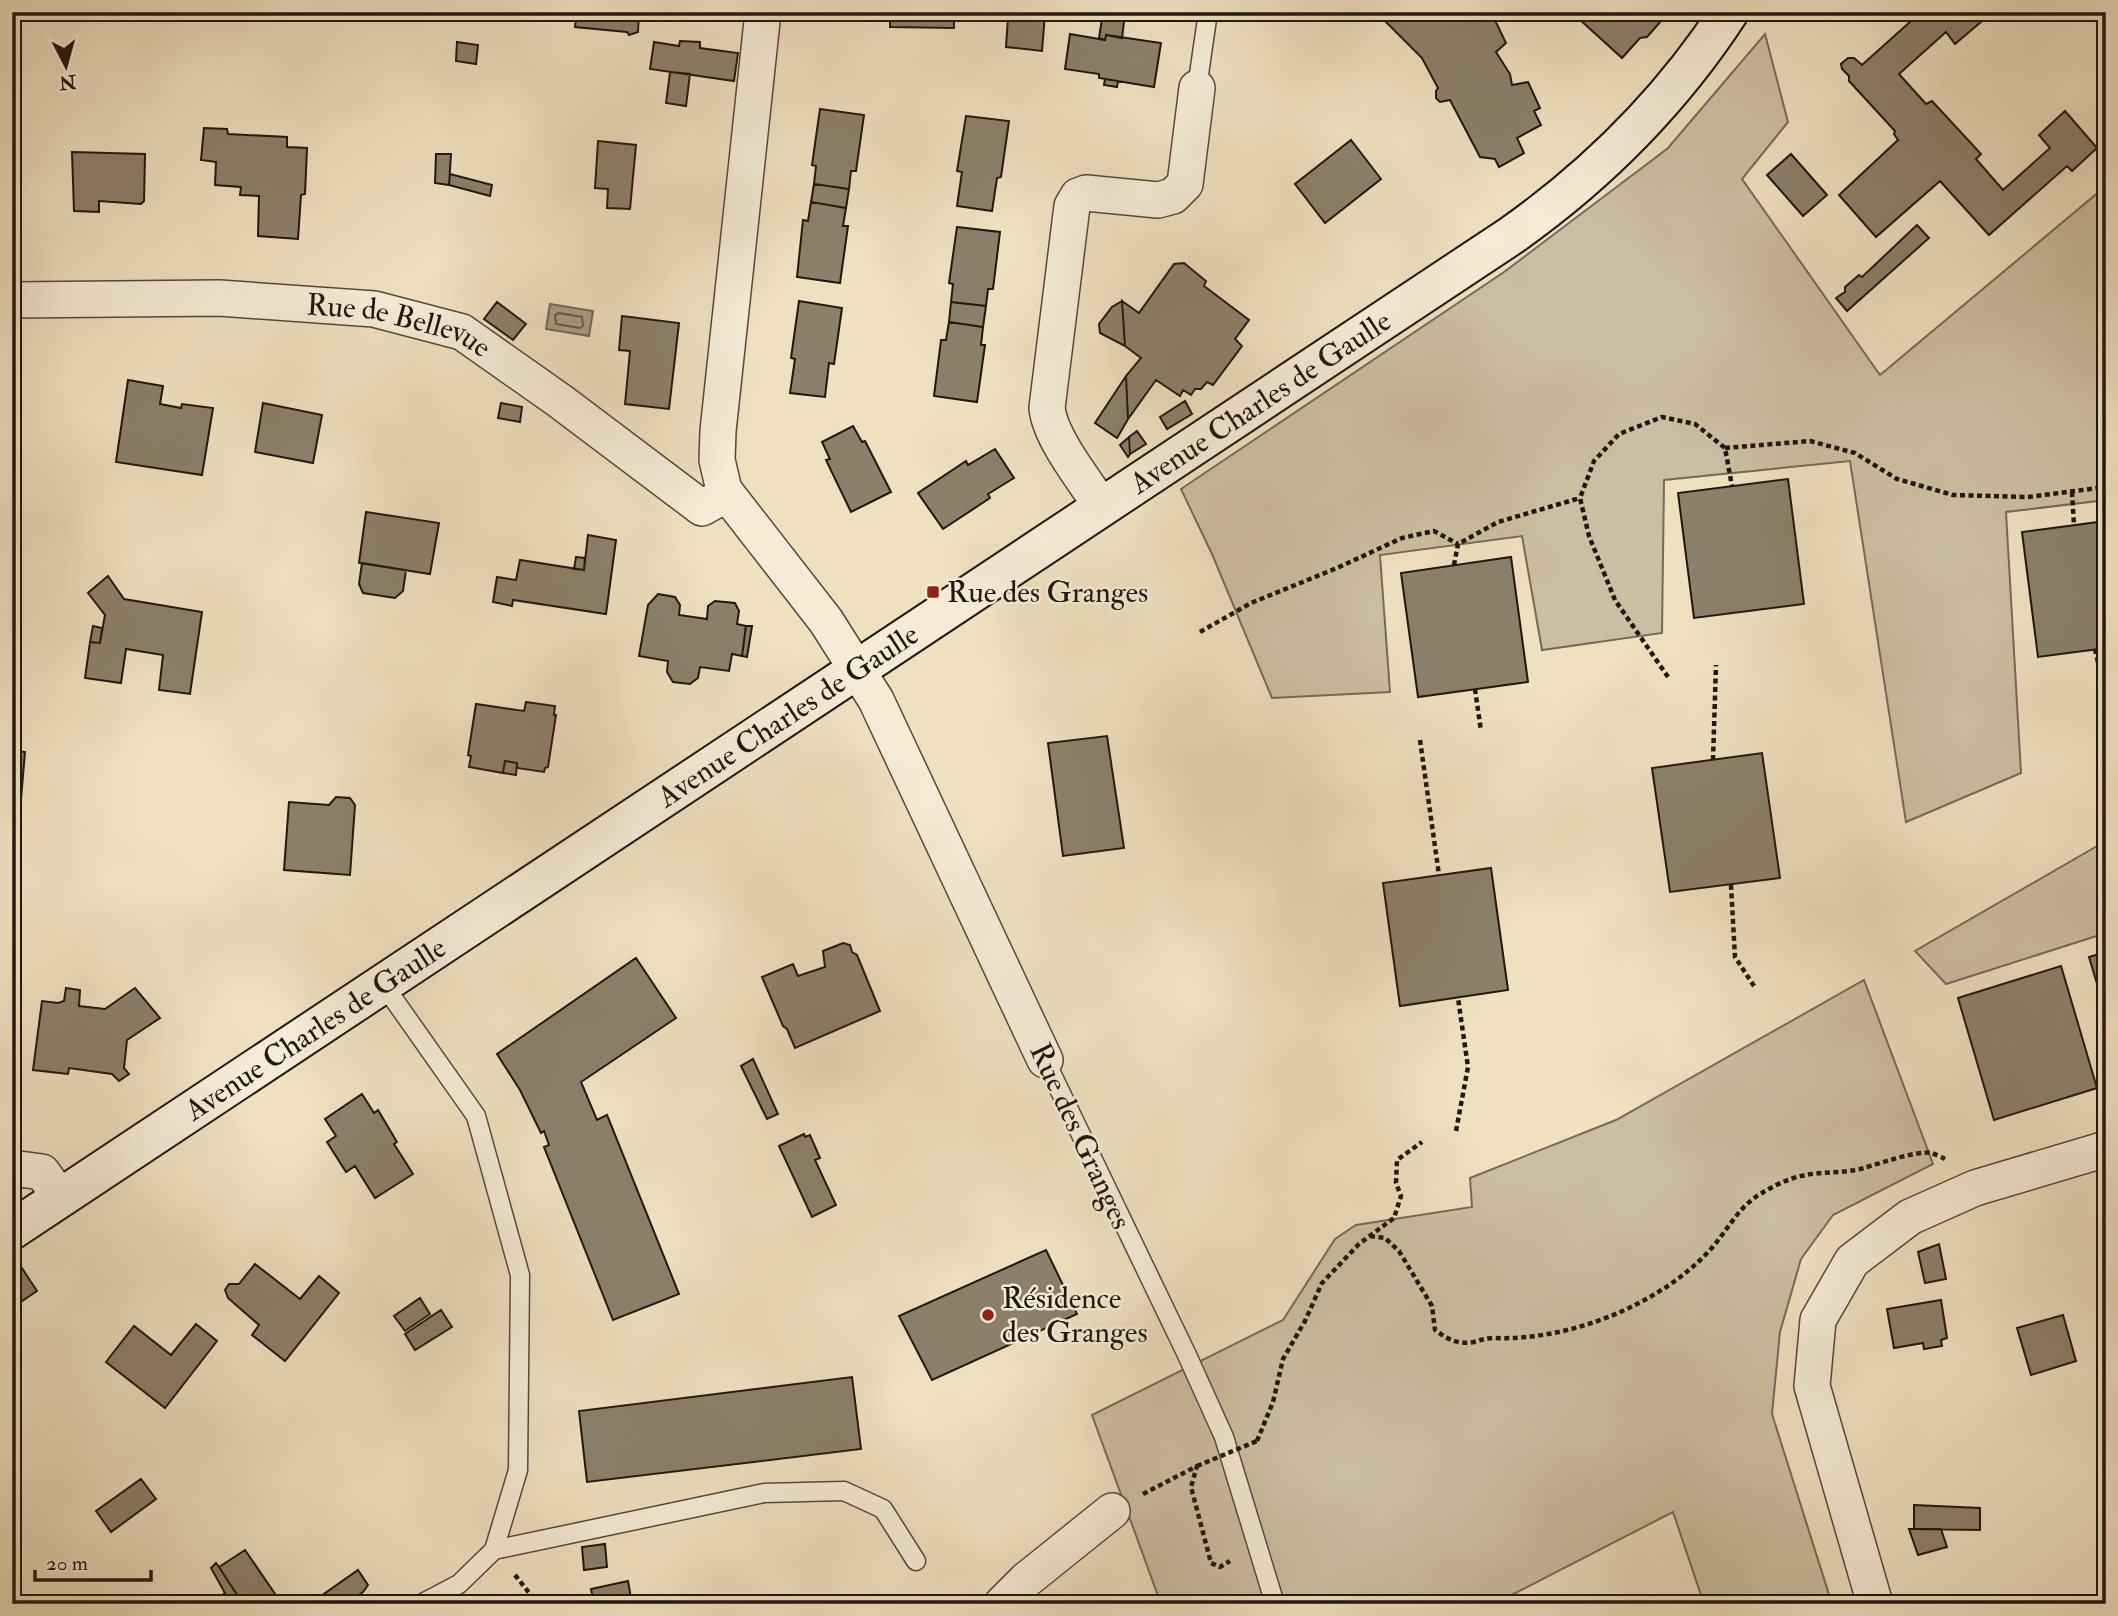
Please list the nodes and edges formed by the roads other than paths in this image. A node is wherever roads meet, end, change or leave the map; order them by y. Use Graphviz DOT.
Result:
graph roads {
  1 [pos="762,12"];
  2 [pos="1208,12"];
  3 [pos="1729,12"];
  4 [pos="1197,88"];
  5 [pos="12,300"];
  6 [pos="727,494"];
  7 [pos="1102,507"];
  8 [pos="858,669"];
  9 [pos="383,984"];
  10 [pos="1045,1060"];
  11 [pos="2106,1149"];
  12 [pos="12,1168"];
  13 [pos="61,1198"];
  14 [pos="12,1230"];
  15 [pos="1112,1511"];
  16 [pos="494,1550"];
  17 [pos="916,1561"];
  18 [pos="421,1604"];
  19 [pos="1002,1604"];
  20 [pos="1275,1604"];
  21 [pos="1875,1604"];
  1 -- 6 [label="street, Rue des Granges"];
  2 -- 4 [label="lane"];
  3 -- 7 [label="main road, Avenue Charles de Gaulle"];
  4 -- 7 [label="street"];
  5 -- 6 [label="street, Rue de Bellevue"];
  6 -- 8 [label="street, Rue des Granges"];
  7 -- 8 [label="main road, Avenue Charles de Gaulle"];
  8 -- 9 [label="main road, Avenue Charles de Gaulle"];
  8 -- 10 [label="street, Rue des Granges"];
  9 -- 13 [label="main road, Avenue Charles de Gaulle"];
  9 -- 16 [label="lane"];
  10 -- 20 [label="lane, Rue des Granges"];
  11 -- 21 [label="street"];
  12 -- 13 [label="street"];
  13 -- 14 [label="main road, Avenue Charles de Gaulle"];
  15 -- 19 [label="street"];
  16 -- 17 [label="lane"];
  16 -- 18 [label="lane"];
}
